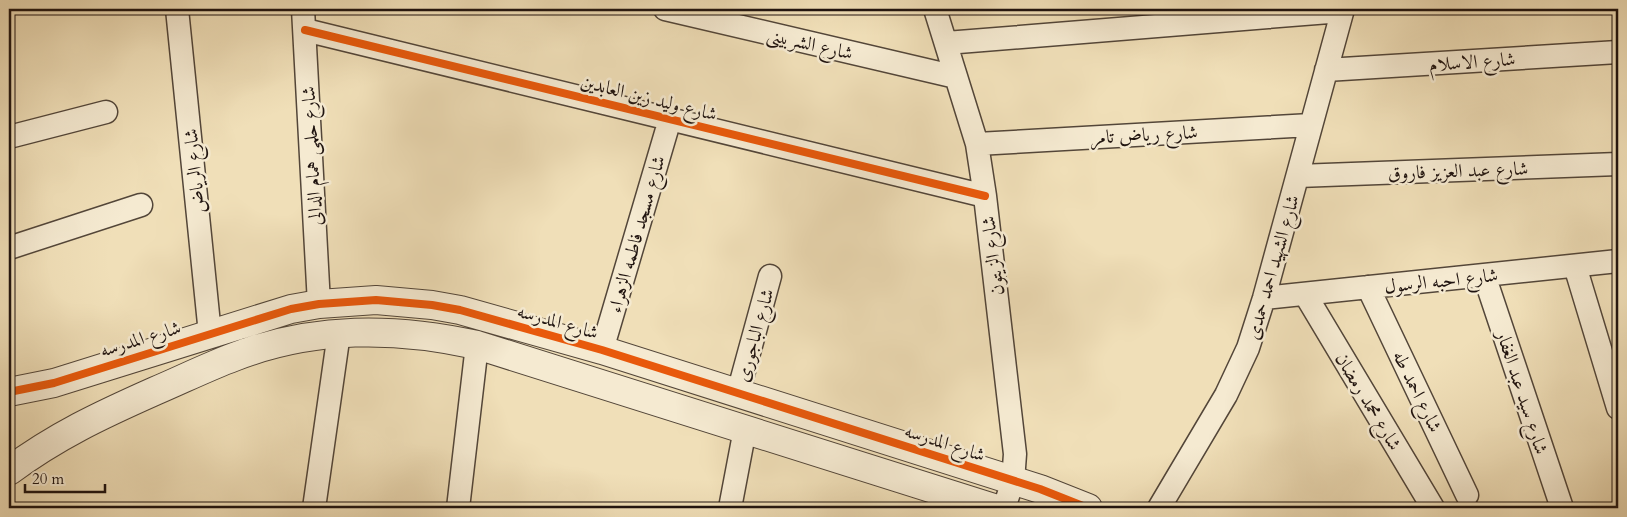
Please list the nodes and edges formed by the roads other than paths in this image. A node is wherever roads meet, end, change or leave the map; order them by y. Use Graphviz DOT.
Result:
graph roads {
  1 [pos="178,9"];
  2 [pos="665,9"];
  3 [pos="935,9"];
  4 [pos="1343,10"];
  5 [pos="304,19"];
  6 [pos="946,43"];
  7 [pos="1618,52"];
  8 [pos="1326,70"];
  9 [pos="956,77"];
  10 [pos="106,112"];
  11 [pos="670,119"];
  12 [pos="1311,125"];
  13 [pos="9,137"];
  14 [pos="977,144"];
  15 [pos="1618,164"];
  16 [pos="1298,176"];
  17 [pos="985,196"];
  18 [pos="141,205"];
  19 [pos="9,248"];
  20 [pos="1618,261"];
  21 [pos="1575,266"];
  22 [pos="1484,275"];
  23 [pos="770,276"];
  24 [pos="1368,287"];
  25 [pos="1305,294"];
  26 [pos="1264,298"];
  27 [pos="318,304"];
  28 [pos="339,333"];
  29 [pos="210,334"];
  30 [pos="477,345"];
  31 [pos="602,350"];
  32 [pos="9,392"];
  33 [pos="738,394"];
  34 [pos="1618,408"];
  35 [pos="745,429"];
  36 [pos="9,471"];
  37 [pos="1013,481"];
  38 [pos="1467,494"];
  39 [pos="314,508"];
  40 [pos="458,508"];
  41 [pos="730,508"];
  42 [pos="994,508"];
  43 [pos="1004,508"];
  44 [pos="1088,508"];
  45 [pos="1160,508"];
  46 [pos="1433,508"];
  47 [pos="1562,508"];
  1 -- 29 [label="street, شارع الرياض"];
  2 -- 9 [label="street, شارع الشربينى"];
  3 -- 6 [label="street, شارع الزيتون"];
  4 -- 6 [label="street"];
  4 -- 8 [label="street, شارع الشهيد احمد حمدى"];
  5 -- 11 [label="street, شارع وليد زين العابدين"];
  5 -- 27 [label="street, شارع حلمى همام الدالى"];
  6 -- 9 [label="street, شارع الزيتون"];
  7 -- 8 [label="street, شارع الاسلام"];
  8 -- 12 [label="street, شارع الشهيد احمد حمدى"];
  9 -- 14 [label="street, شارع الزيتون"];
  10 -- 13 [label="street"];
  11 -- 17 [label="street, شارع وليد زين العابدين"];
  11 -- 31 [label="street, شارع مسجد فاطمه الزهراء"];
  12 -- 14 [label="street, شارع رياض تامر"];
  12 -- 16 [label="street, شارع الشهيد احمد حمدى"];
  14 -- 17 [label="street, شارع الزيتون"];
  15 -- 16 [label="street, شارع عبد العزيز فاروق"];
  16 -- 26 [label="street, شارع الشهيد احمد حمدى"];
  17 -- 37 [label="street, شارع الزيتون"];
  18 -- 19 [label="street"];
  20 -- 21 [label="street, شارع احبه الرسول"];
  21 -- 22 [label="street, شارع احبه الرسول"];
  21 -- 34 [label="street"];
  22 -- 24 [label="street, شارع احبه الرسول"];
  22 -- 47 [label="street, شارع سيد عبد الغفار"];
  23 -- 33 [label="street, شارع الباجورى"];
  24 -- 25 [label="street, شارع احبه الرسول"];
  24 -- 38 [label="street, شارع احمد طه"];
  25 -- 26 [label="street, شارع احبه الرسول"];
  25 -- 46 [label="street, شارع محمد رمضان"];
  26 -- 45 [label="street, شارع الشهيد احمد حمدى"];
  27 -- 29 [label="street, شارع المدرسه"];
  27 -- 31 [label="street, شارع المدرسه"];
  28 -- 30 [label="street"];
  28 -- 36 [label="street"];
  28 -- 39 [label="street"];
  29 -- 32 [label="street, شارع المدرسه"];
  30 -- 35 [label="street"];
  30 -- 40 [label="street"];
  31 -- 33 [label="street, شارع المدرسه"];
  33 -- 37 [label="street, شارع المدرسه"];
  35 -- 41 [label="street"];
  35 -- 42 [label="street"];
  37 -- 43 [label="street, شارع الزيتون"];
  37 -- 44 [label="street, شارع المدرسه"];
}
